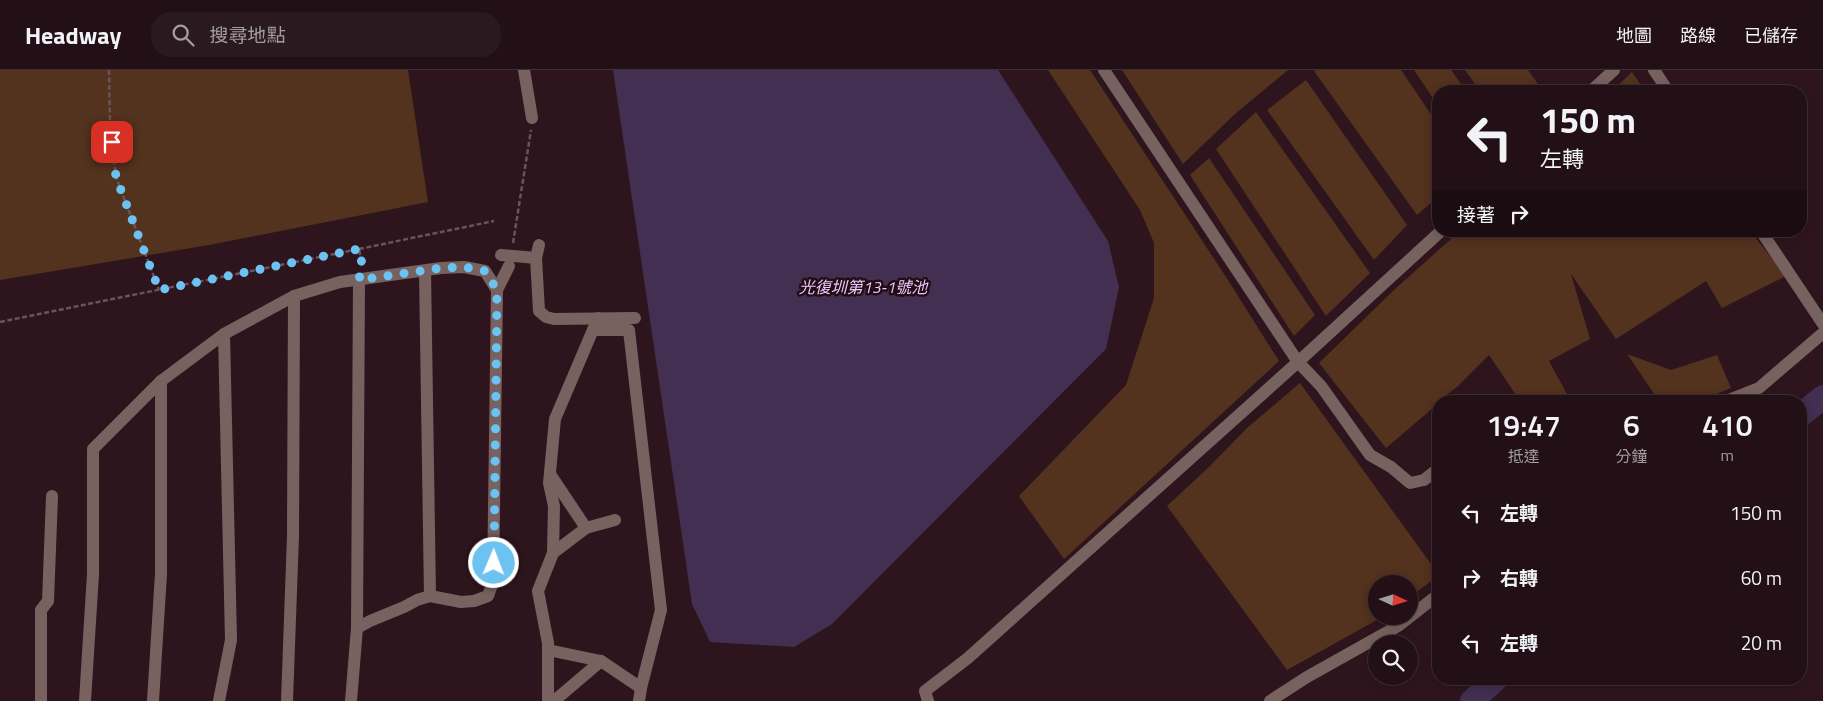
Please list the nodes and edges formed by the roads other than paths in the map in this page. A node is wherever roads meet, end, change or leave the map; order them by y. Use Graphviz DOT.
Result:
graph roads {
  1 [pos="524,70"];
  2 [pos="1104,70"];
  3 [pos="1614,70"];
  4 [pos="1654,70"];
  5 [pos="1598,85"];
  6 [pos="1664,85"];
  7 [pos="532,118"];
  8 [pos="1434,237"];
  9 [pos="1765,237"];
  10 [pos="539,245"];
  11 [pos="501,255"];
  12 [pos="536,258"];
  13 [pos="509,266"];
  14 [pos="425,271"];
  15 [pos="359,280"];
  16 [pos="497,290"];
  17 [pos="294,296"];
  18 [pos="635,318"];
  19 [pos="595,324"];
  20 [pos="1823,324"];
  21 [pos="1823,332"];
  22 [pos="224,334"];
  23 [pos="1298,362"];
  24 [pos="162,381"];
  25 [pos="1741,395"];
  26 [pos="550,474"];
  27 [pos="1432,474"];
  28 [pos="52,496"];
  29 [pos="615,520"];
  30 [pos="586,528"];
  31 [pos="553,553"];
  32 [pos="430,596"];
  33 [pos="1432,599"];
  34 [pos="357,628"];
  35 [pos="548,650"];
  36 [pos="601,661"];
  37 [pos="640,695"];
  38 [pos="41,701"];
  39 [pos="85,701"];
  40 [pos="153,701"];
  41 [pos="219,701"];
  42 [pos="287,701"];
  43 [pos="351,701"];
  44 [pos="548,701"];
  45 [pos="554,701"];
  46 [pos="928,701"];
  47 [pos="1270,701"];
  1 -- 7 [label="street"];
  2 -- 23 [label="street"];
  3 -- 5 [label="street"];
  4 -- 6 [label="street"];
  8 -- 23 [label="street"];
  9 -- 20 [label="street"];
  10 -- 12 [label="street"];
  11 -- 12 [label="street, bridge"];
  12 -- 19 [label="street"];
  13 -- 16 [label="street"];
  14 -- 15 [label="street"];
  14 -- 16 [label="street"];
  14 -- 32 [label="street"];
  15 -- 17 [label="street"];
  15 -- 34 [label="street"];
  16 -- 32 [label="street"];
  17 -- 22 [label="street"];
  17 -- 42 [label="street"];
  18 -- 19 [label="street"];
  19 -- 26 [label="street"];
  19 -- 37 [label="street"];
  21 -- 25 [label="street"];
  22 -- 24 [label="street"];
  22 -- 41 [label="street"];
  23 -- 27 [label="street"];
  23 -- 46 [label="street"];
  24 -- 39 [label="street"];
  24 -- 40 [label="street"];
  26 -- 30 [label="street"];
  26 -- 31 [label="street"];
  28 -- 38 [label="street"];
  29 -- 30 [label="street"];
  30 -- 31 [label="street"];
  31 -- 35 [label="street"];
  32 -- 34 [label="street"];
  33 -- 47 [label="street"];
  34 -- 43 [label="street"];
  35 -- 36 [label="street"];
  35 -- 44 [label="street"];
  36 -- 37 [label="street"];
  36 -- 45 [label="street"];
}
